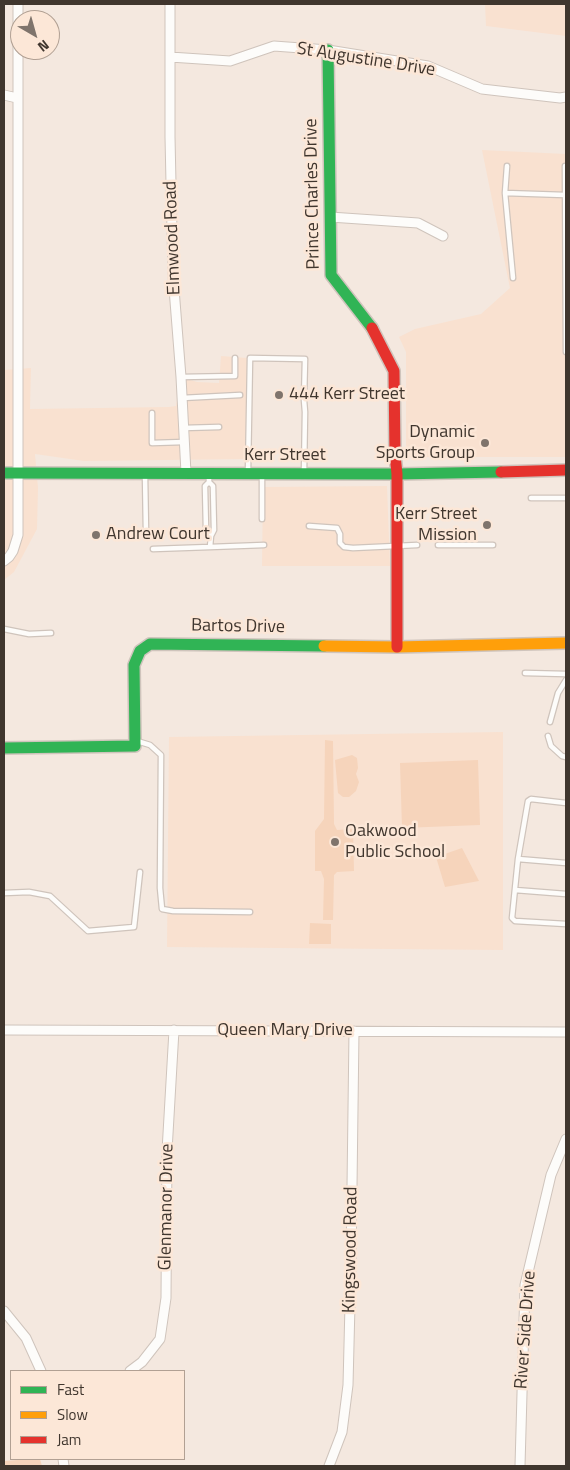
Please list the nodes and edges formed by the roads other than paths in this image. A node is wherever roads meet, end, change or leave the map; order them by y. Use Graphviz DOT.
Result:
graph roads {
  1 [pos="18,4"];
  2 [pos="170,4"];
  3 [pos="328,50"];
  4 [pos="170,57"];
  5 [pos="4,95"];
  6 [pos="17,98"];
  7 [pos="564,99"];
  8 [pos="507,166"];
  9 [pos="565,166"];
  10 [pos="505,193"];
  11 [pos="565,195"];
  12 [pos="330,217"];
  13 [pos="442,236"];
  14 [pos="513,278"];
  15 [pos="566,352"];
  16 [pos="235,358"];
  17 [pos="181,377"];
  18 [pos="240,395"];
  19 [pos="182,398"];
  20 [pos="152,414"];
  21 [pos="219,427"];
  22 [pos="183,428"];
  23 [pos="184,442"];
  24 [pos="566,470"];
  25 [pos="4,473"];
  26 [pos="17,473"];
  27 [pos="145,473"];
  28 [pos="186,473"];
  29 [pos="248,473"];
  30 [pos="262,473"];
  31 [pos="304,473"];
  32 [pos="397,474"];
  33 [pos="209,477"];
  34 [pos="530,498"];
  35 [pos="566,498"];
  36 [pos="262,519"];
  37 [pos="310,526"];
  38 [pos="146,533"];
  39 [pos="211,536"];
  40 [pos="264,544"];
  41 [pos="397,545"];
  42 [pos="417,545"];
  43 [pos="438,545"];
  44 [pos="493,545"];
  45 [pos="210,547"];
  46 [pos="153,549"];
  47 [pos="4,561"];
  48 [pos="4,629"];
  49 [pos="51,633"];
  50 [pos="566,643"];
  51 [pos="397,647"];
  52 [pos="525,673"];
  53 [pos="566,674"];
  54 [pos="566,680"];
  55 [pos="550,722"];
  56 [pos="548,736"];
  57 [pos="135,740"];
  58 [pos="4,748"];
  59 [pos="566,757"];
  60 [pos="566,803"];
  61 [pos="518,859"];
  62 [pos="566,863"];
  63 [pos="140,872"];
  64 [pos="515,890"];
  65 [pos="4,893"];
  66 [pos="566,894"];
  67 [pos="250,912"];
  68 [pos="566,924"];
  69 [pos="4,1030"];
  70 [pos="174,1030"];
  71 [pos="354,1031"];
  72 [pos="566,1032"];
  73 [pos="566,1139"];
  74 [pos="4,1311"];
  75 [pos="41,1370"];
  76 [pos="131,1370"];
  77 [pos="329,1466"];
  78 [pos="520,1466"];
  1 -- 6 [label="street"];
  2 -- 4 [label="street, Elmwood Road"];
  3 -- 4 [label="street, St Augustine Drive"];
  3 -- 7 [label="street, St Augustine Drive"];
  3 -- 12 [label="street, Prince Charles Drive"];
  4 -- 17 [label="street, Elmwood Road"];
  5 -- 6 [label="street"];
  6 -- 26 [label="street"];
  8 -- 10 [label="lane"];
  9 -- 11 [label="lane"];
  10 -- 11 [label="lane"];
  10 -- 14 [label="lane"];
  11 -- 15 [label="lane"];
  12 -- 13 [label="street"];
  12 -- 32 [label="street, Prince Charles Drive"];
  16 -- 17 [label="lane"];
  17 -- 19 [label="street, Elmwood Road"];
  18 -- 19 [label="lane"];
  19 -- 22 [label="street, Elmwood Road"];
  20 -- 23 [label="lane"];
  21 -- 22 [label="lane"];
  22 -- 23 [label="street, Elmwood Road"];
  23 -- 28 [label="street, Elmwood Road"];
  24 -- 32 [label="street, Kerr Street"];
  25 -- 26 [label="street, Kerr Street"];
  26 -- 27 [label="street, Kerr Street"];
  26 -- 47 [label="street"];
  27 -- 28 [label="street, Kerr Street"];
  27 -- 38 [label="lane"];
  28 -- 33 [label="street, Kerr Street"];
  29 -- 30 [label="street, Kerr Street"];
  29 -- 31 [label="lane"];
  29 -- 33 [label="street, Kerr Street"];
  30 -- 31 [label="street, Kerr Street"];
  30 -- 36 [label="lane"];
  31 -- 32 [label="street, Kerr Street"];
  32 -- 41 [label="street, Prince Charles Drive"];
  33 -- 39 [label="lane"];
  33 -- 39 [label="lane"];
  34 -- 35 [label="lane"];
  37 -- 41 [label="lane"];
  39 -- 45 [label="lane"];
  40 -- 45 [label="lane"];
  41 -- 42 [label="lane"];
  41 -- 51 [label="street, Prince Charles Drive"];
  43 -- 44 [label="lane"];
  45 -- 46 [label="lane"];
  48 -- 49 [label="lane"];
  50 -- 51 [label="street, Bartos Drive"];
  51 -- 57 [label="street, Bartos Drive"];
  52 -- 53 [label="lane"];
  54 -- 55 [label="lane"];
  56 -- 59 [label="lane"];
  57 -- 58 [label="street"];
  57 -- 67 [label="lane"];
  60 -- 61 [label="lane"];
  61 -- 62 [label="lane"];
  61 -- 64 [label="lane"];
  63 -- 65 [label="lane"];
  64 -- 66 [label="lane"];
  64 -- 68 [label="lane"];
  69 -- 70 [label="street, Queen Mary Drive"];
  70 -- 71 [label="street, Queen Mary Drive"];
  70 -- 76 [label="street, Glenmanor Drive"];
  71 -- 72 [label="street, Queen Mary Drive"];
  71 -- 77 [label="street, Kingswood Road"];
  73 -- 78 [label="street, River Side Drive"];
  74 -- 75 [label="street"];
}
